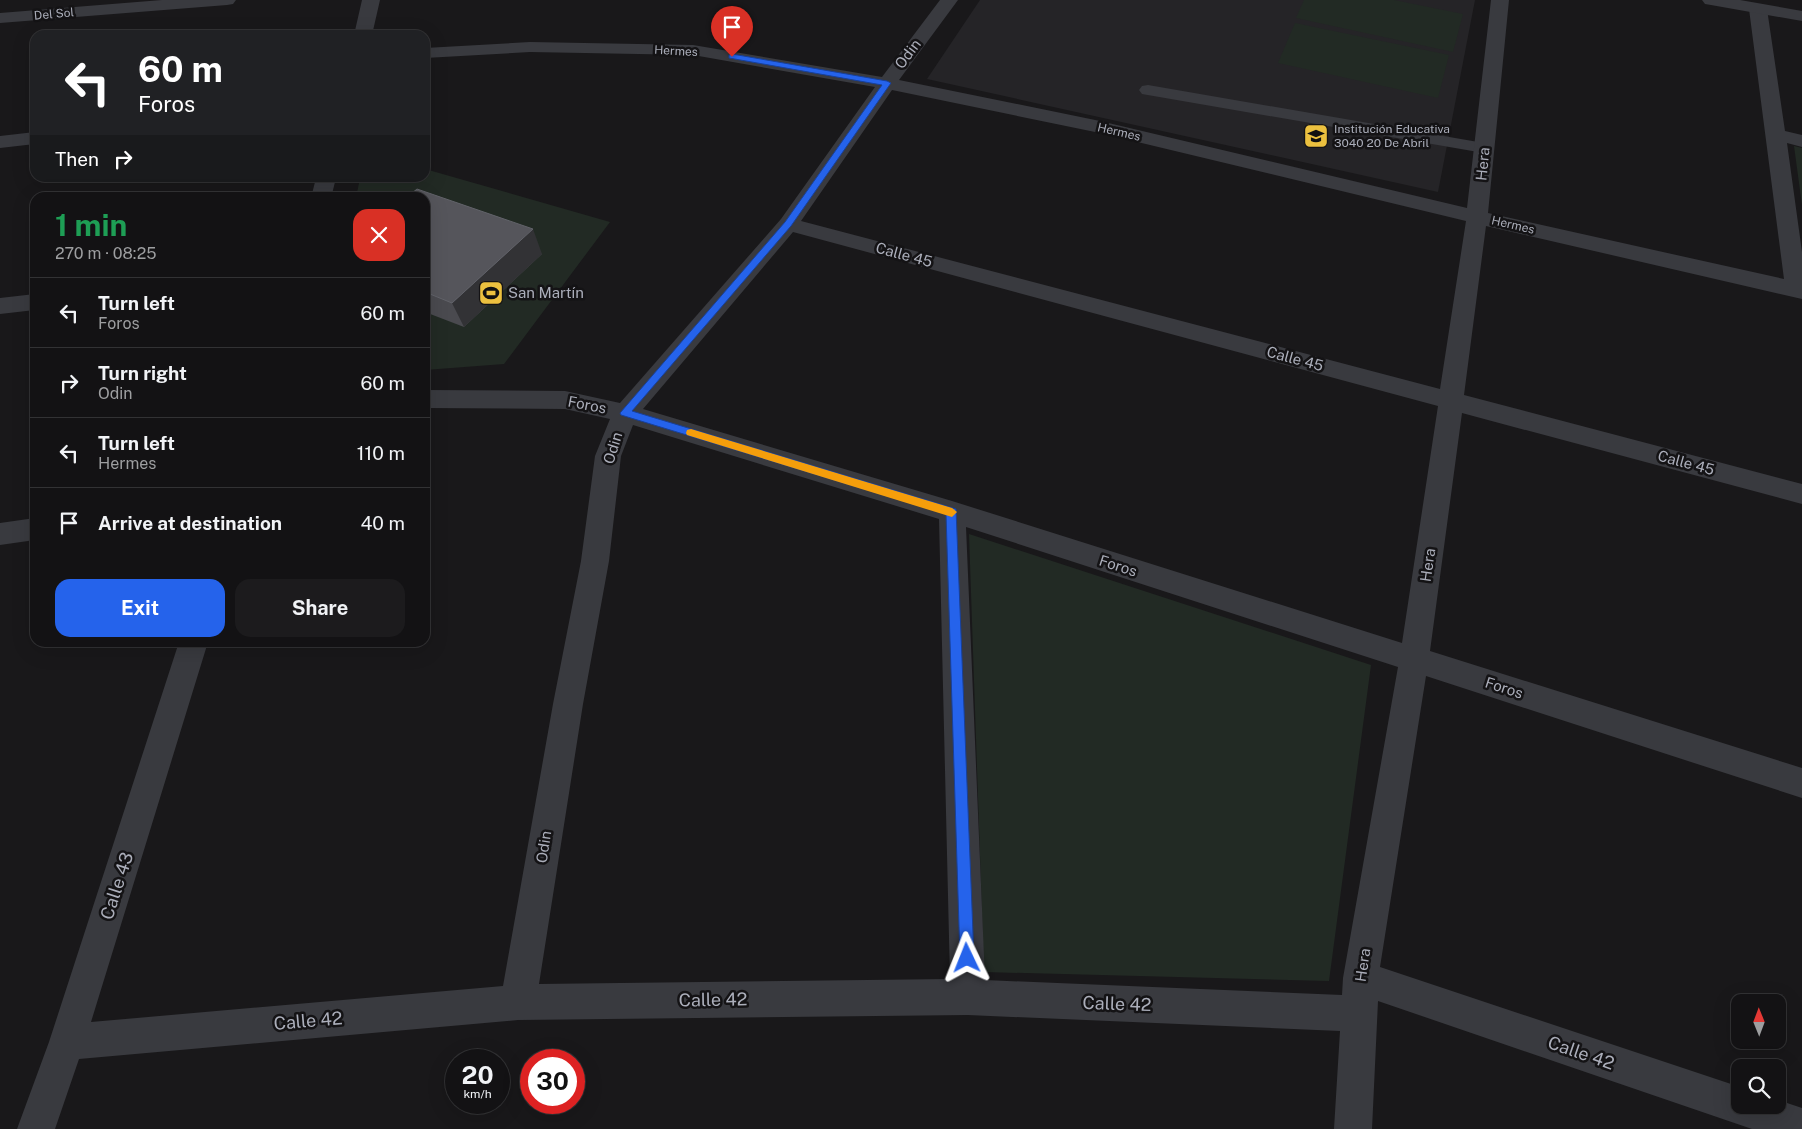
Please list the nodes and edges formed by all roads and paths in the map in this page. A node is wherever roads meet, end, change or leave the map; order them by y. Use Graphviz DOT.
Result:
graph roads {
  1 [pos="227,0"];
  2 [pos="371,0"];
  3 [pos="949,0"];
  4 [pos="1500,0"];
  5 [pos="1710,0"];
  6 [pos="149,3"];
  7 [pos="1758,8"];
  8 [pos="1802,16"];
  9 [pos="0,18"];
  10 [pos="363,30"];
  11 [pos="430,53"];
  12 [pos="887,83"];
  13 [pos="1148,90"];
  14 [pos="1776,135"];
  15 [pos="30,139"];
  16 [pos="1802,141"];
  17 [pos="0,142"];
  18 [pos="1484,148"];
  19 [pos="1477,217"];
  20 [pos="788,224"];
  21 [pos="1799,290"];
  22 [pos="30,303"];
  23 [pos="0,306"];
  24 [pos="430,399"];
  25 [pos="1451,400"];
  26 [pos="625,413"];
  27 [pos="1802,494"];
  28 [pos="952,512"];
  29 [pos="30,530"];
  30 [pos="0,534"];
  31 [pos="192,647"];
  32 [pos="1414,660"];
  33 [pos="1802,782"];
  34 [pos="1360,978"];
  35 [pos="968,997"];
  36 [pos="518,1002"];
  37 [pos="1359,1014"];
  38 [pos="67,1042"];
  39 [pos="1802,1127"];
  40 [pos="36,1129"];
  41 [pos="1353,1129"];
  1 -- 6 [label="street, Del Sol"];
  2 -- 10 [label="street"];
  3 -- 12 [label="street, Odin"];
  4 -- 18 [label="street, Hera"];
  5 -- 7 [label="street"];
  6 -- 9 [label="street, Del Sol"];
  7 -- 8 [label="street"];
  7 -- 14 [label="street"];
  11 -- 12 [label="street, Hermes"];
  12 -- 19 [label="street, Hermes"];
  12 -- 20 [label="street, Odin"];
  13 -- 18 [label="lane"];
  14 -- 16 [label="street"];
  14 -- 21 [label="street"];
  15 -- 17 [label="street"];
  18 -- 19 [label="street, Hera"];
  19 -- 21 [label="street, Hermes"];
  19 -- 25 [label="street, Hera"];
  20 -- 25 [label="street, Calle 45"];
  20 -- 26 [label="street, Odin"];
  22 -- 23 [label="street"];
  24 -- 26 [label="street, Foros"];
  25 -- 27 [label="street, Calle 45"];
  25 -- 32 [label="street, Hera"];
  26 -- 28 [label="street, Foros"];
  26 -- 36 [label="street, Odin"];
  28 -- 32 [label="street, Foros"];
  28 -- 35 [label="street"];
  29 -- 30 [label="street"];
  31 -- 38 [label="street, Calle 43"];
  32 -- 33 [label="street, Foros"];
  32 -- 34 [label="street, Hera"];
  34 -- 37 [label="street, Hera"];
  34 -- 39 [label="street, Calle 42"];
  35 -- 36 [label="street, Calle 42"];
  35 -- 37 [label="street, Calle 42"];
  36 -- 38 [label="street, Calle 42"];
  37 -- 41 [label="street, Hera"];
  38 -- 40 [label="street, Calle 43"];
}
